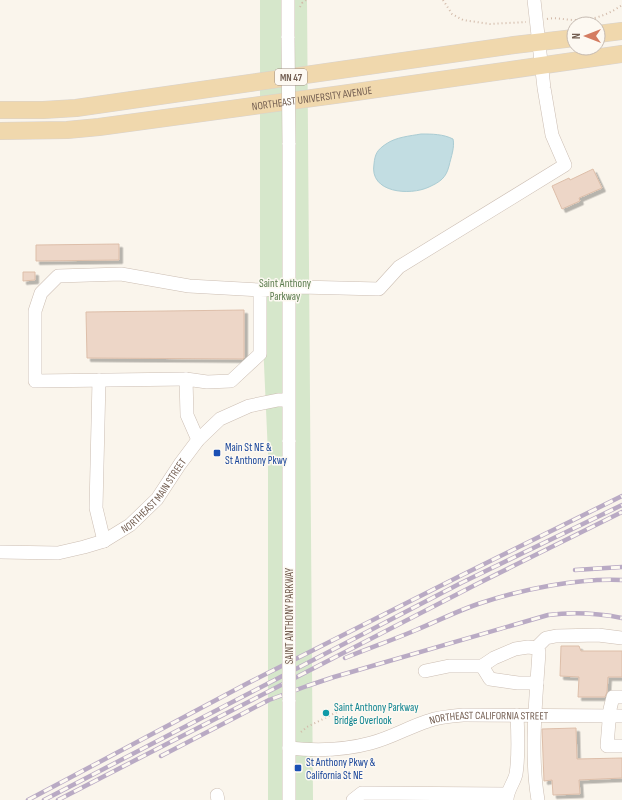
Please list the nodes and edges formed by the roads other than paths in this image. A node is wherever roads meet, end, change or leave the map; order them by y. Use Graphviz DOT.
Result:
graph roads {
  1 [pos="288,0"];
  2 [pos="534,0"];
  3 [pos="622,31"];
  4 [pos="606,33"];
  5 [pos="566,39"];
  6 [pos="539,42"];
  7 [pos="622,54"];
  8 [pos="542,65"];
  9 [pos="0,110"];
  10 [pos="0,131"];
  11 [pos="288,289"];
  12 [pos="260,290"];
  13 [pos="186,379"];
  14 [pos="99,380"];
  15 [pos="288,400"];
  16 [pos="198,440"];
  17 [pos="104,541"];
  18 [pos="0,552"];
  19 [pos="622,638"];
  20 [pos="536,648"];
  21 [pos="482,666"];
  22 [pos="425,671"];
  23 [pos="537,683"];
  24 [pos="622,697"];
  25 [pos="517,715"];
  26 [pos="535,715"];
  27 [pos="616,716"];
  28 [pos="622,746"];
  29 [pos="289,748"];
  30 [pos="507,797"];
  31 [pos="289,800"];
  32 [pos="353,800"];
  33 [pos="538,800"];
  1 -- 11 [label="street, SAINT ANTHONY PARKWAY, bridge"];
  2 -- 6 [label="street"];
  3 -- 4 [label="main road"];
  5 -- 6 [label="main road, MN 47"];
  6 -- 8 [label="street"];
  6 -- 9 [label="main road, MN 47"];
  7 -- 8 [label="main road, NORTHEAST UNIVERSITY AVENUE / MN 47"];
  8 -- 10 [label="main road, NORTHEAST UNIVERSITY AVENUE / MN 47"];
  8 -- 11 [label="street"];
  11 -- 12 [label="street"];
  11 -- 15 [label="street, SAINT ANTHONY PARKWAY"];
  12 -- 13 [label="street"];
  12 -- 14 [label="street"];
  13 -- 14 [label="street"];
  13 -- 16 [label="street"];
  14 -- 17 [label="street"];
  15 -- 16 [label="street, NORTHEAST MAIN STREET"];
  15 -- 29 [label="street, SAINT ANTHONY PARKWAY, bridge"];
  16 -- 17 [label="street, NORTHEAST MAIN STREET"];
  17 -- 18 [label="street, NORTHEAST MAIN STREET"];
  19 -- 20 [label="street"];
  20 -- 21 [label="street"];
  20 -- 23 [label="street"];
  21 -- 22 [label="street"];
  21 -- 23 [label="street"];
  23 -- 26 [label="street"];
  24 -- 27 [label="street"];
  25 -- 26 [label="street, NORTHEAST CALIFORNIA STREET"];
  25 -- 29 [label="street, NORTHEAST CALIFORNIA STREET"];
  25 -- 30 [label="street"];
  26 -- 27 [label="street, NORTHEAST CALIFORNIA STREET"];
  26 -- 33 [label="street"];
  27 -- 28 [label="street"];
  29 -- 31 [label="street, SAINT ANTHONY PARKWAY"];
  30 -- 32 [label="street"];
}
